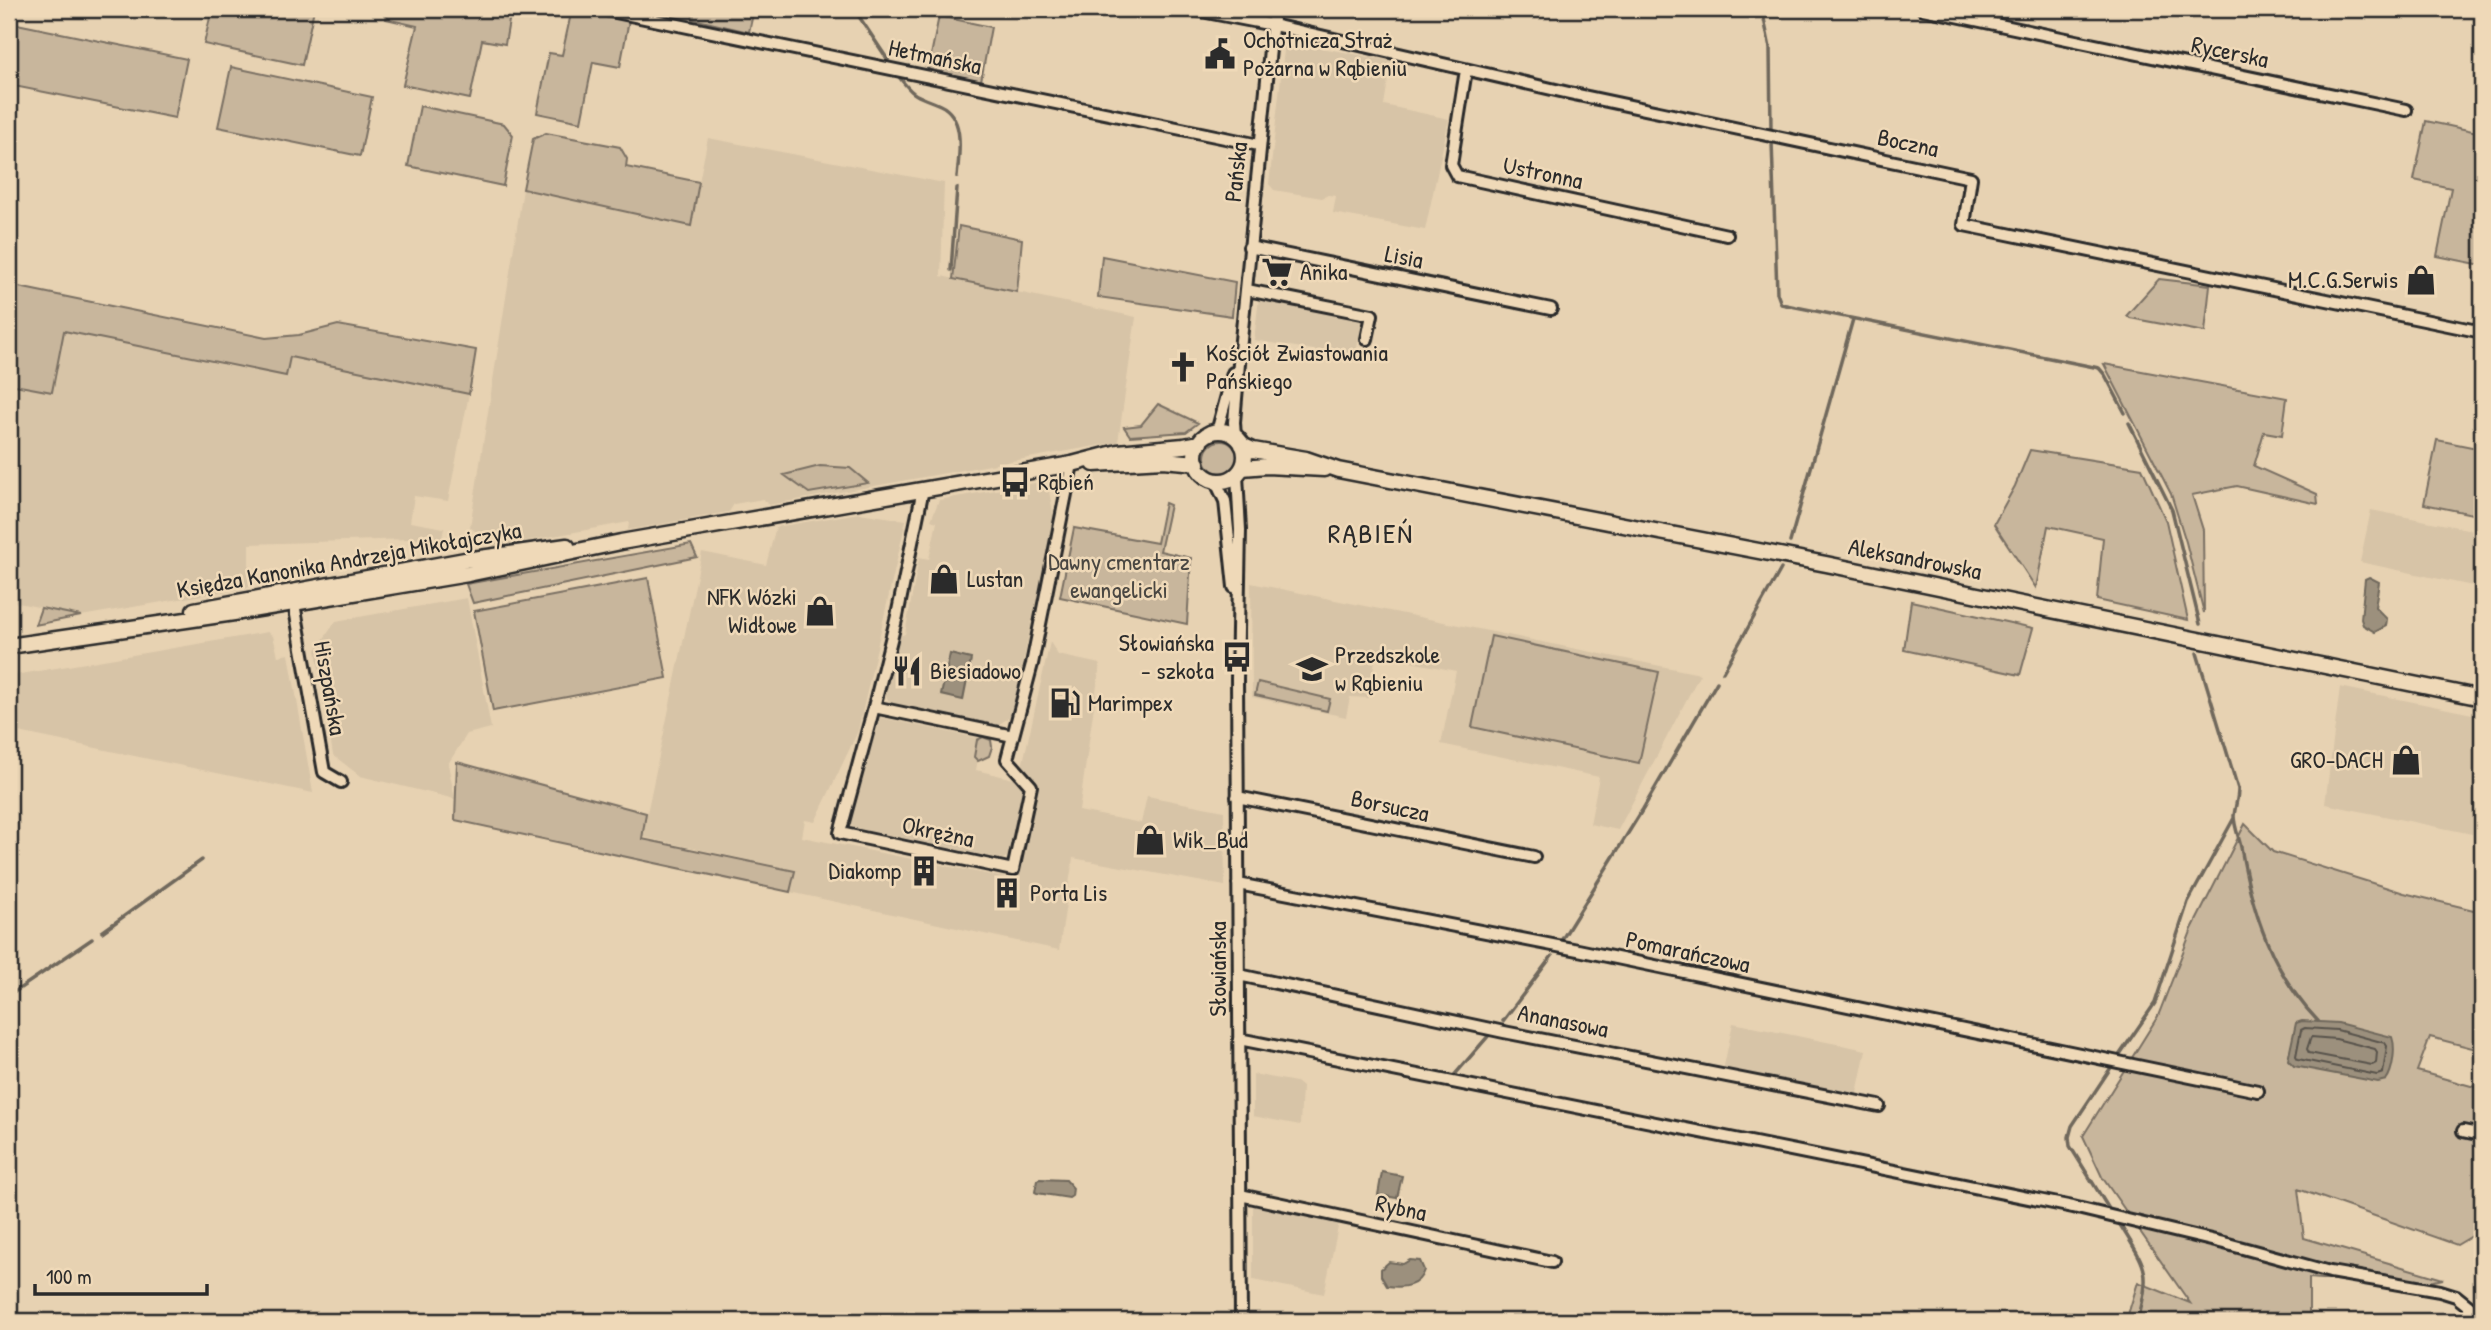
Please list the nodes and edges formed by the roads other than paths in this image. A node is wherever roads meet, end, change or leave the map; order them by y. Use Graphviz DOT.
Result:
graph roads {
  1 [pos="601,9"];
  2 [pos="1191,9"];
  3 [pos="1274,9"];
  4 [pos="1923,9"];
  5 [pos="1273,25"];
  6 [pos="1466,70"];
  7 [pos="2406,110"];
  8 [pos="1259,145"];
  9 [pos="1727,235"];
  10 [pos="1249,247"];
  11 [pos="1247,290"];
  12 [pos="1551,309"];
  13 [pos="2482,332"];
  14 [pos="1367,339"];
  15 [pos="1241,340"];
  16 [pos="1217,432"];
  17 [pos="1239,441"];
  18 [pos="1200,443"];
  19 [pos="1197,463"];
  20 [pos="1072,464"];
  21 [pos="1338,470"];
  22 [pos="1239,471"];
  23 [pos="1215,480"];
  24 [pos="923,489"];
  25 [pos="293,597"];
  26 [pos="1237,616"];
  27 [pos="9,646"];
  28 [pos="2482,698"];
  29 [pos="874,707"];
  30 [pos="1013,736"];
  31 [pos="341,782"];
  32 [pos="1237,797"];
  33 [pos="1534,857"];
  34 [pos="1238,884"];
  35 [pos="1239,975"];
  36 [pos="1239,1039"];
  37 [pos="2259,1091"];
  38 [pos="1879,1106"];
  39 [pos="2463,1131"];
  40 [pos="2482,1135"];
  41 [pos="1240,1195"];
  42 [pos="1552,1262"];
  43 [pos="2482,1317"];
  44 [pos="1241,1321"];
  1 -- 8 [label="street, Hetmańska"];
  2 -- 5 [label="street, Boczna"];
  3 -- 5 [label="street, Pańska"];
  4 -- 7 [label="street, Rycerska"];
  5 -- 6 [label="street, Boczna"];
  5 -- 8 [label="street, Pańska"];
  6 -- 9 [label="street, Ustronna"];
  6 -- 13 [label="street, Boczna"];
  8 -- 10 [label="street, Pańska"];
  10 -- 11 [label="street, Pańska"];
  10 -- 12 [label="street, Lisia"];
  11 -- 14 [label="street"];
  11 -- 15 [label="street, Pańska"];
  15 -- 16 [label="street, Pańska"];
  15 -- 17 [label="street, Pańska"];
  16 -- 17 [label="main road"];
  16 -- 18 [label="main road"];
  17 -- 21 [label="main road, Aleksandrowska"];
  17 -- 22 [label="main road"];
  18 -- 19 [label="main road"];
  18 -- 20 [label="main road, Księdza Kanonika Andrzeja Mikołajczyka"];
  19 -- 20 [label="main road, Księdza Kanonika Andrzeja Mikołajczyka"];
  19 -- 23 [label="main road"];
  20 -- 24 [label="main road, Księdza Kanonika Andrzeja Mikołajczyka"];
  20 -- 30 [label="street, Okrężna"];
  21 -- 22 [label="main road, Aleksandrowska"];
  21 -- 28 [label="main road, Aleksandrowska"];
  22 -- 23 [label="main road"];
  22 -- 26 [label="street, Słowiańska"];
  23 -- 26 [label="street, Słowiańska"];
  24 -- 25 [label="main road, Księdza Kanonika Andrzeja Mikołajczyka"];
  24 -- 29 [label="street, Okrężna"];
  25 -- 27 [label="main road, Księdza Kanonika Andrzeja Mikołajczyka"];
  25 -- 31 [label="street, Hiszpańska"];
  26 -- 32 [label="street, Słowiańska"];
  29 -- 30 [label="street"];
  29 -- 30 [label="street, Okrężna"];
  32 -- 33 [label="street, Borsucza"];
  32 -- 34 [label="street, Słowiańska"];
  34 -- 35 [label="street, Słowiańska"];
  34 -- 37 [label="street, Pomarańczowa"];
  35 -- 36 [label="street, Słowiańska"];
  35 -- 38 [label="street, Ananasowa"];
  36 -- 41 [label="street, Słowiańska"];
  36 -- 43 [label="street"];
  39 -- 40 [label="street"];
  41 -- 42 [label="street, Rybna"];
  41 -- 44 [label="street, Słowiańska"];
}
